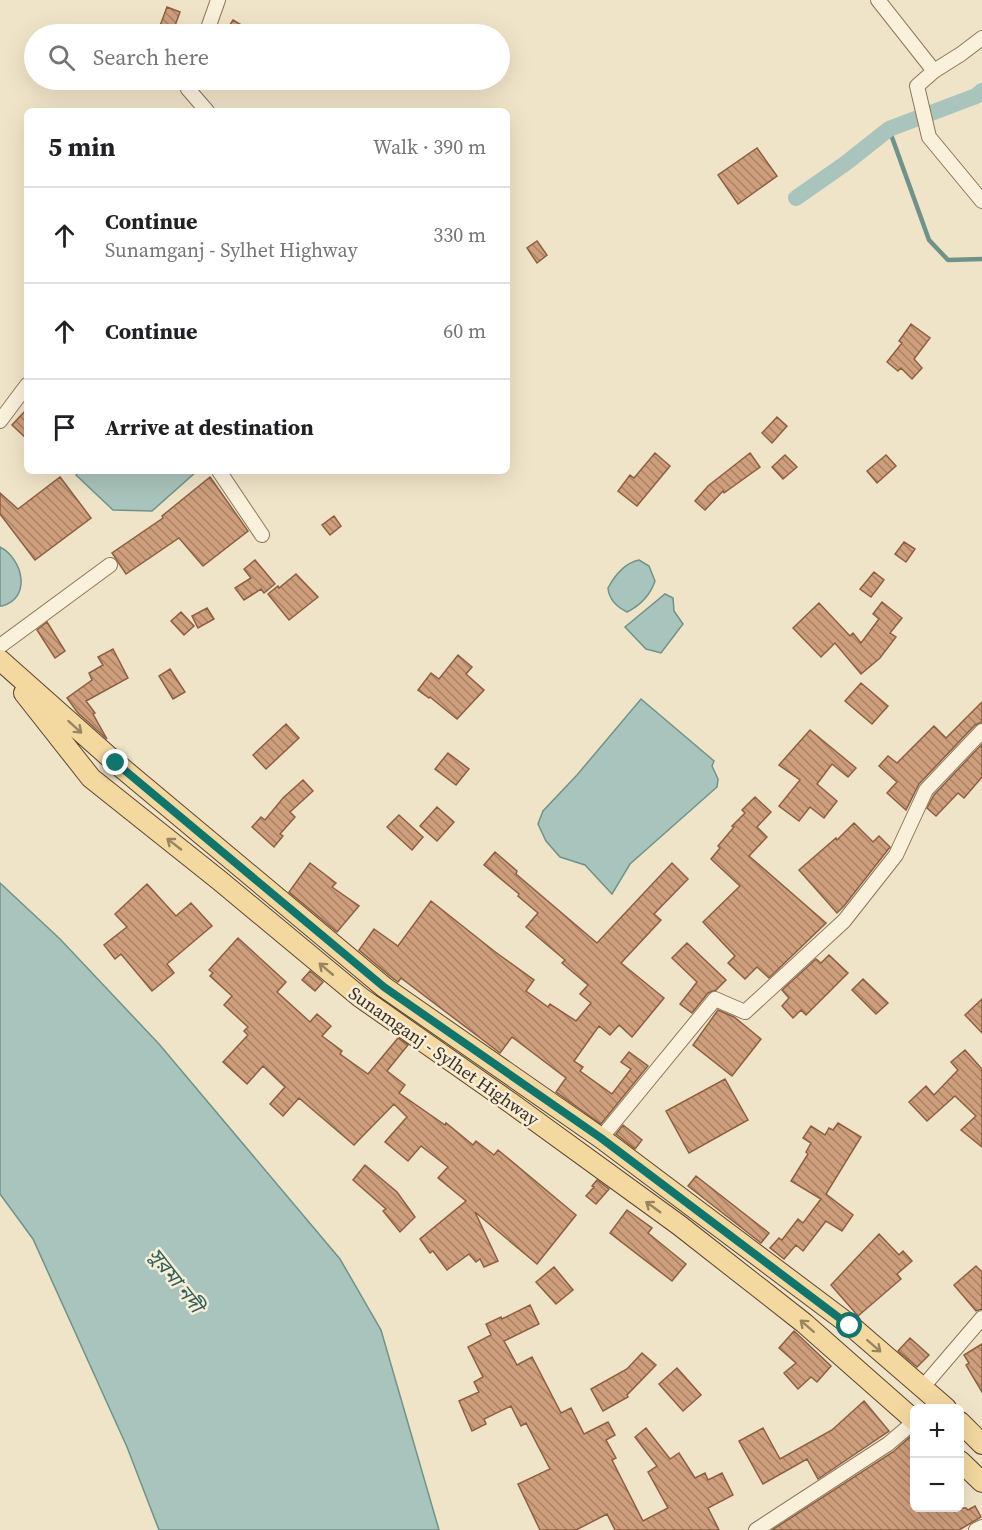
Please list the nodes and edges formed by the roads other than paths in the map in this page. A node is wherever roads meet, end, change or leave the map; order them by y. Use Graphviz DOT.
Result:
graph roads {
  1 [pos="218,0"];
  2 [pos="878,0"];
  3 [pos="210,24"];
  4 [pos="982,38"];
  5 [pos="934,71"];
  6 [pos="190,90"];
  7 [pos="205,108"];
  8 [pos="982,201"];
  9 [pos="24,389"];
  10 [pos="0,421"];
  11 [pos="221,474"];
  12 [pos="262,535"];
  13 [pos="110,565"];
  14 [pos="0,646"];
  15 [pos="4,666"];
  16 [pos="982,731"];
  17 [pos="601,1138"];
  18 [pos="982,1318"];
  19 [pos="922,1388"];
  20 [pos="940,1404"];
  21 [pos="910,1417"];
  22 [pos="910,1425"];
  23 [pos="964,1426"];
  24 [pos="982,1444"];
  25 [pos="964,1465"];
  26 [pos="982,1482"];
  27 [pos="982,1527"];
  28 [pos="756,1530"];
  29 [pos="976,1530"];
  1 -- 3 [label="street"];
  2 -- 5 [label="street"];
  4 -- 5 [label="street"];
  5 -- 8 [label="street"];
  6 -- 7 [label="street"];
  9 -- 10 [label="street"];
  11 -- 12 [label="street"];
  13 -- 14 [label="street"];
  15 -- 17 [label="main road, Sunamganj - Sylhet Highway, one-way"];
  21 -- 15 [label="main road, Sunamganj - Sylhet Highway, one-way"];
  16 -- 17 [label="street"];
  17 -- 19 [label="main road, Sunamganj - Sylhet Highway, one-way"];
  18 -- 19 [label="street"];
  19 -- 20 [label="main road, Sunamganj - Sylhet Highway"];
  22 -- 28 [label="street"];
  23 -- 24 [label="main road"];
  25 -- 26 [label="main road"];
  27 -- 29 [label="street"];
}
